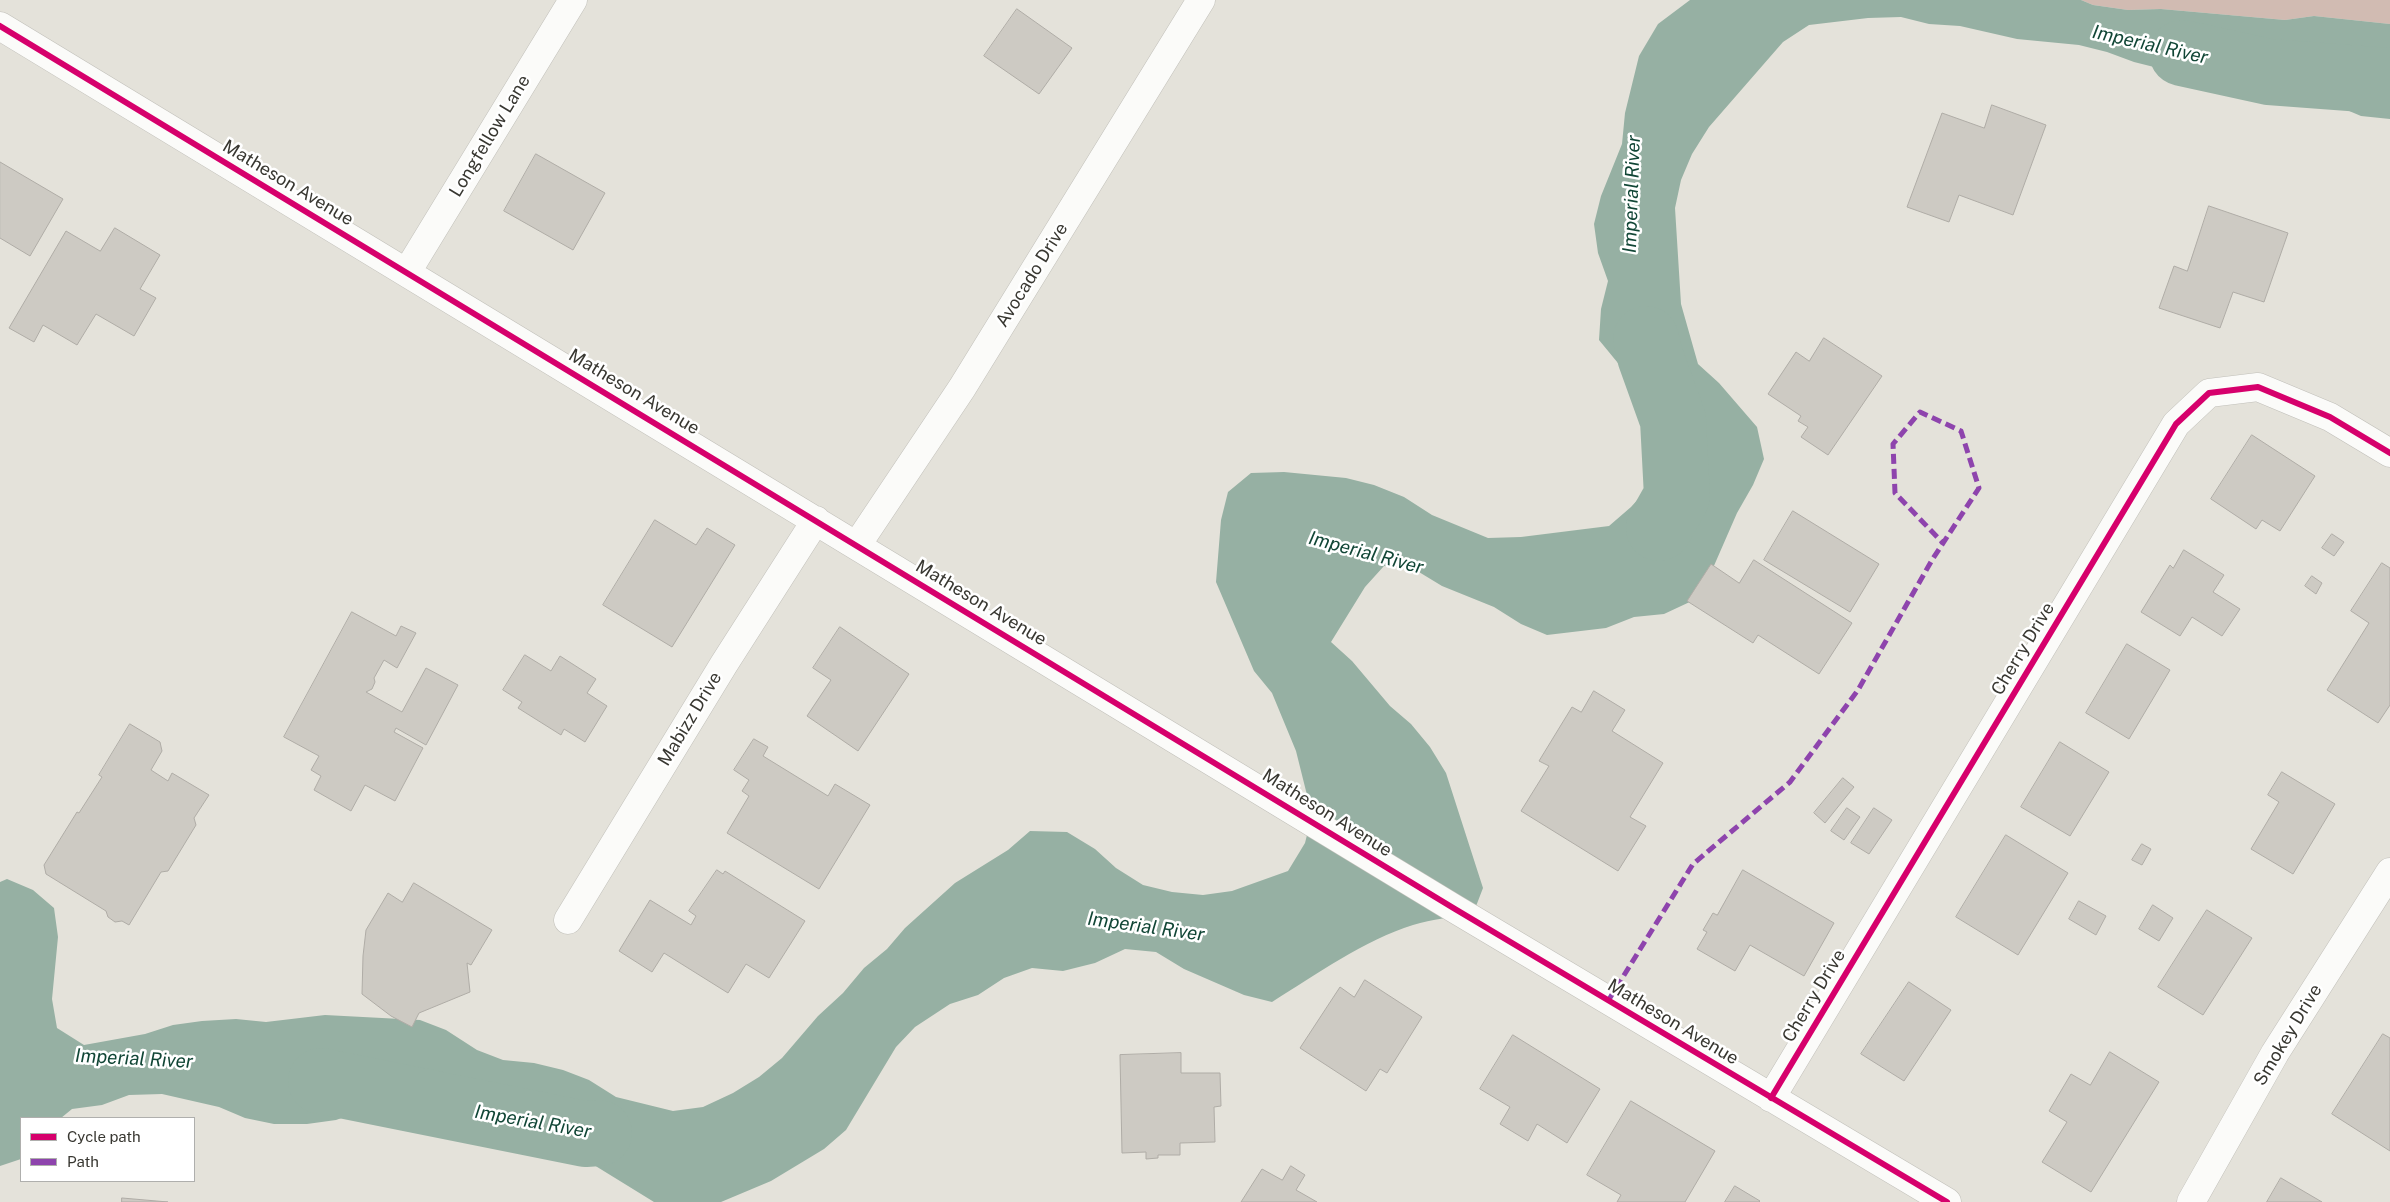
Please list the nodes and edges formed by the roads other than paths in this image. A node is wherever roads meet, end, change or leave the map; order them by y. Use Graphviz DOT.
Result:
graph roads {
  1 [pos="574,0"];
  2 [pos="1201,0"];
  3 [pos="0,26"];
  4 [pos="407,272"];
  5 [pos="2390,453"];
  6 [pos="816,520"];
  7 [pos="856,545"];
  8 [pos="2390,872"];
  9 [pos="568,920"];
  10 [pos="1771,1098"];
  11 [pos="1947,1202"];
  12 [pos="2191,1202"];
  1 -- 4 [label="street, Longfellow Lane"];
  2 -- 7 [label="street, Avocado Drive"];
  3 -- 4 [label="street, Matheson Avenue"];
  4 -- 6 [label="street, Matheson Avenue"];
  5 -- 10 [label="street, Cherry Drive"];
  6 -- 7 [label="street, Matheson Avenue"];
  6 -- 9 [label="street, Mabizz Drive"];
  7 -- 10 [label="street, Matheson Avenue"];
  8 -- 12 [label="street, Smokey Drive"];
  10 -- 11 [label="street, Matheson Avenue"];
}
